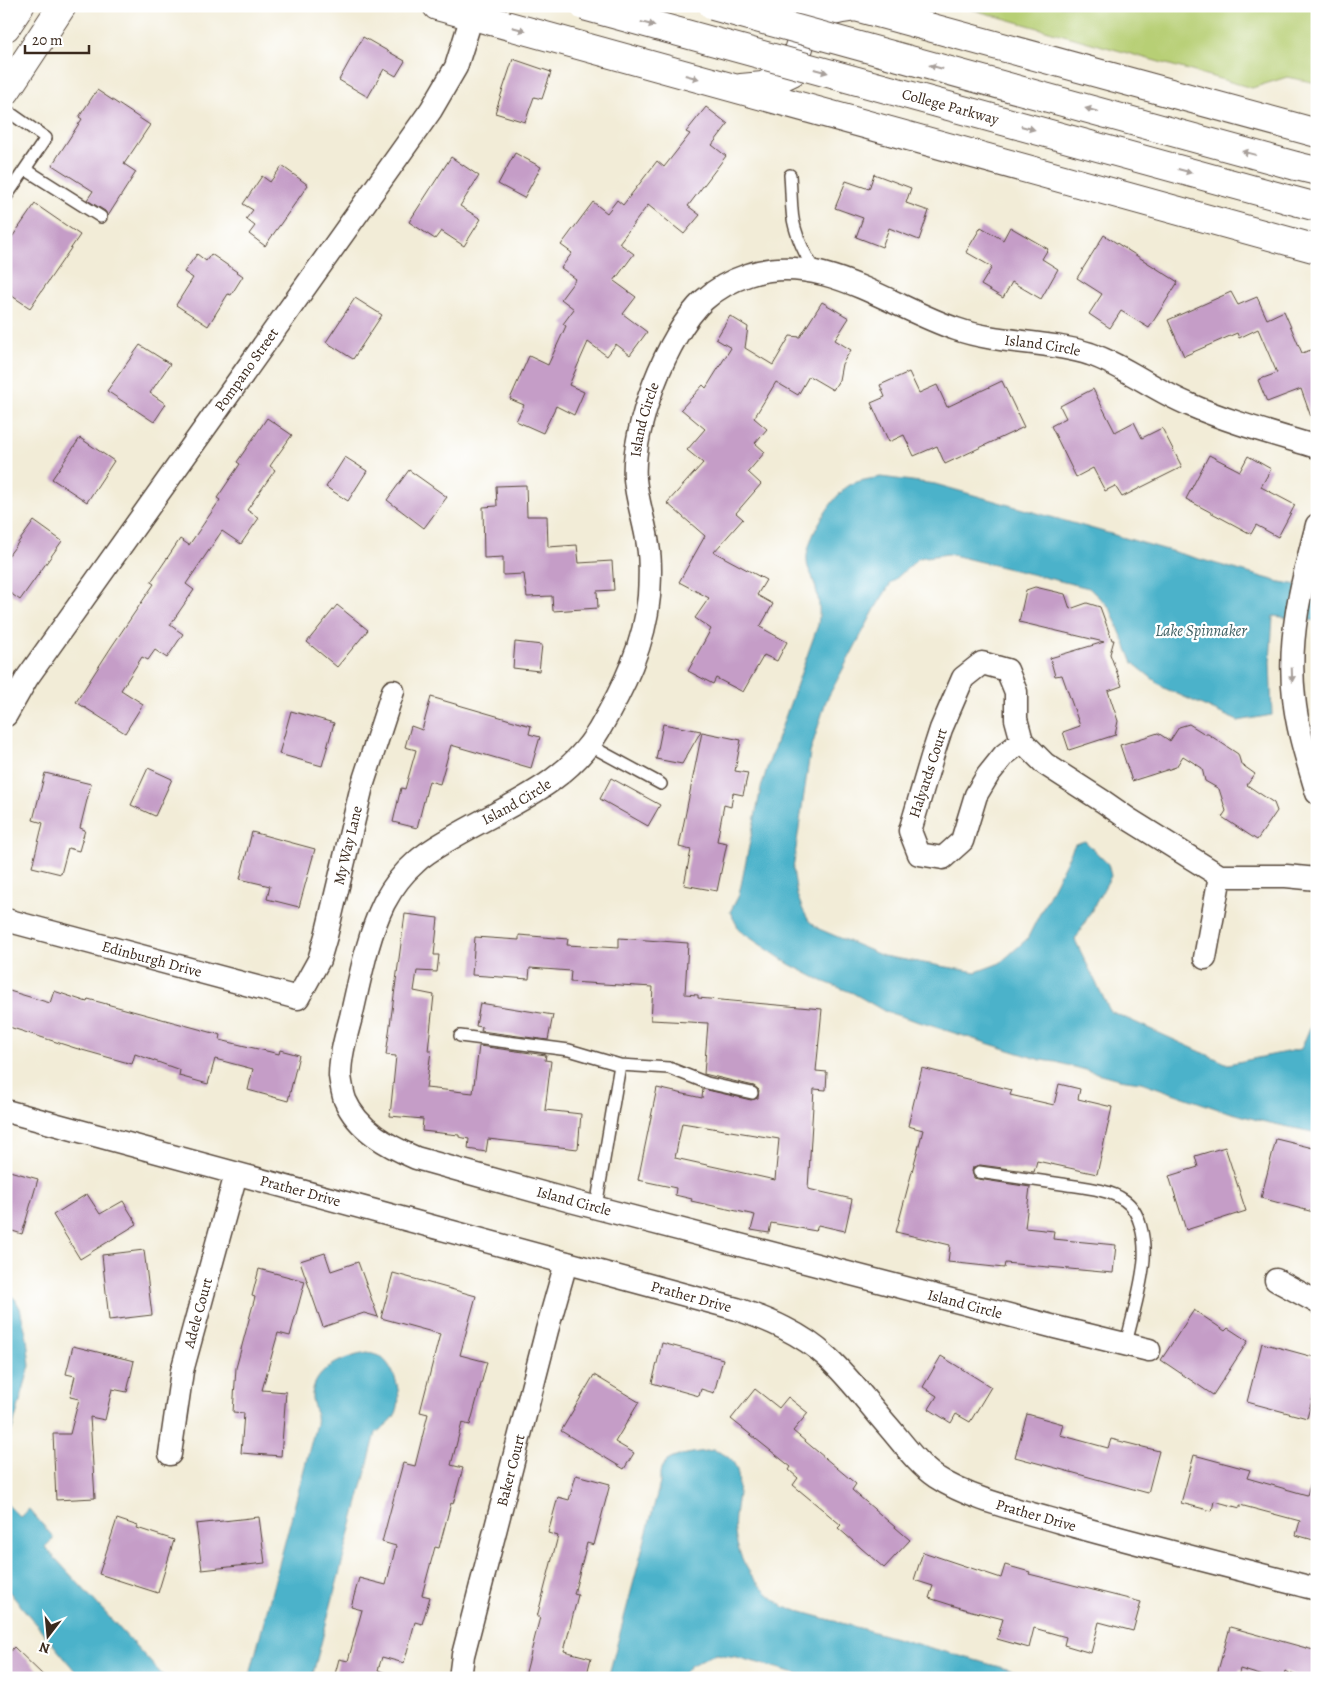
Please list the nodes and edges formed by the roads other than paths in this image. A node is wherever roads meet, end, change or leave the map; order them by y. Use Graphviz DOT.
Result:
graph roads {
  1 [pos="20,6"];
  2 [pos="62,6"];
  3 [pos="81,6"];
  4 [pos="437,6"];
  5 [pos="584,6"];
  6 [pos="713,6"];
  7 [pos="854,7"];
  8 [pos="800,15"];
  9 [pos="472,16"];
  10 [pos="6,27"];
  11 [pos="32,52"];
  12 [pos="792,72"];
  13 [pos="734,88"];
  14 [pos="6,91"];
  15 [pos="6,110"];
  16 [pos="826,113"];
  17 [pos="1317,132"];
  18 [pos="1306,168"];
  19 [pos="25,169"];
  20 [pos="790,175"];
  21 [pos="6,197"];
  22 [pos="1317,207"];
  23 [pos="101,217"];
  24 [pos="1317,249"];
  25 [pos="815,272"];
  26 [pos="1317,447"];
  27 [pos="1317,525"];
  28 [pos="393,691"];
  29 [pos="6,715"];
  30 [pos="1022,741"];
  31 [pos="589,745"];
  32 [pos="661,784"];
  33 [pos="1317,793"];
  34 [pos="1220,876"];
  35 [pos="1317,879"];
  36 [pos="6,920"];
  37 [pos="1205,958"];
  38 [pos="298,998"];
  39 [pos="460,1036"];
  40 [pos="620,1065"];
  41 [pos="752,1093"];
  42 [pos="6,1111"];
  43 [pos="979,1172"];
  44 [pos="236,1174"];
  45 [pos="596,1207"];
  46 [pos="566,1263"];
  47 [pos="1276,1280"];
  48 [pos="1317,1302"];
  49 [pos="1126,1344"];
  50 [pos="1149,1350"];
  51 [pos="170,1454"];
  52 [pos="1317,1589"];
  53 [pos="460,1678"];
  1 -- 10 [label="main road"];
  2 -- 11 [label="main road"];
  3 -- 11 [label="main road"];
  4 -- 9 [label="main road"];
  5 -- 22 [label="main road, College Parkway, one-way, bridge"];
  18 -- 6 [label="main road, one-way, bridge"];
  7 -- 8 [label="main road"];
  7 -- 17 [label="main road"];
  8 -- 12 [label="main road"];
  9 -- 13 [label="main road, one-way"];
  9 -- 29 [label="street, Pompano Street"];
  11 -- 14 [label="main road"];
  12 -- 13 [label="main road"];
  12 -- 16 [label="main road"];
  13 -- 16 [label="main road"];
  15 -- 19 [label="lane"];
  16 -- 24 [label="main road"];
  19 -- 21 [label="lane"];
  19 -- 23 [label="lane"];
  20 -- 25 [label="lane"];
  25 -- 26 [label="street, Island Circle"];
  25 -- 31 [label="street, Island Circle"];
  27 -- 33 [label="street, one-way"];
  28 -- 38 [label="street, My Way Lane"];
  30 -- 30 [label="street, Halyards Court"];
  30 -- 34 [label="street, Halyards Court"];
  31 -- 32 [label="lane"];
  31 -- 45 [label="street, Island Circle"];
  34 -- 35 [label="street"];
  34 -- 37 [label="street"];
  36 -- 38 [label="street, Edinburgh Drive"];
  39 -- 40 [label="lane"];
  40 -- 41 [label="lane"];
  40 -- 45 [label="lane"];
  42 -- 44 [label="street, Prather Drive"];
  43 -- 49 [label="lane"];
  44 -- 46 [label="street, Prather Drive"];
  44 -- 51 [label="street, Adele Court"];
  45 -- 49 [label="street, Island Circle"];
  46 -- 52 [label="street, Prather Drive"];
  46 -- 53 [label="street, Baker Court"];
  47 -- 48 [label="street"];
  49 -- 50 [label="street, Island Circle"];
}
